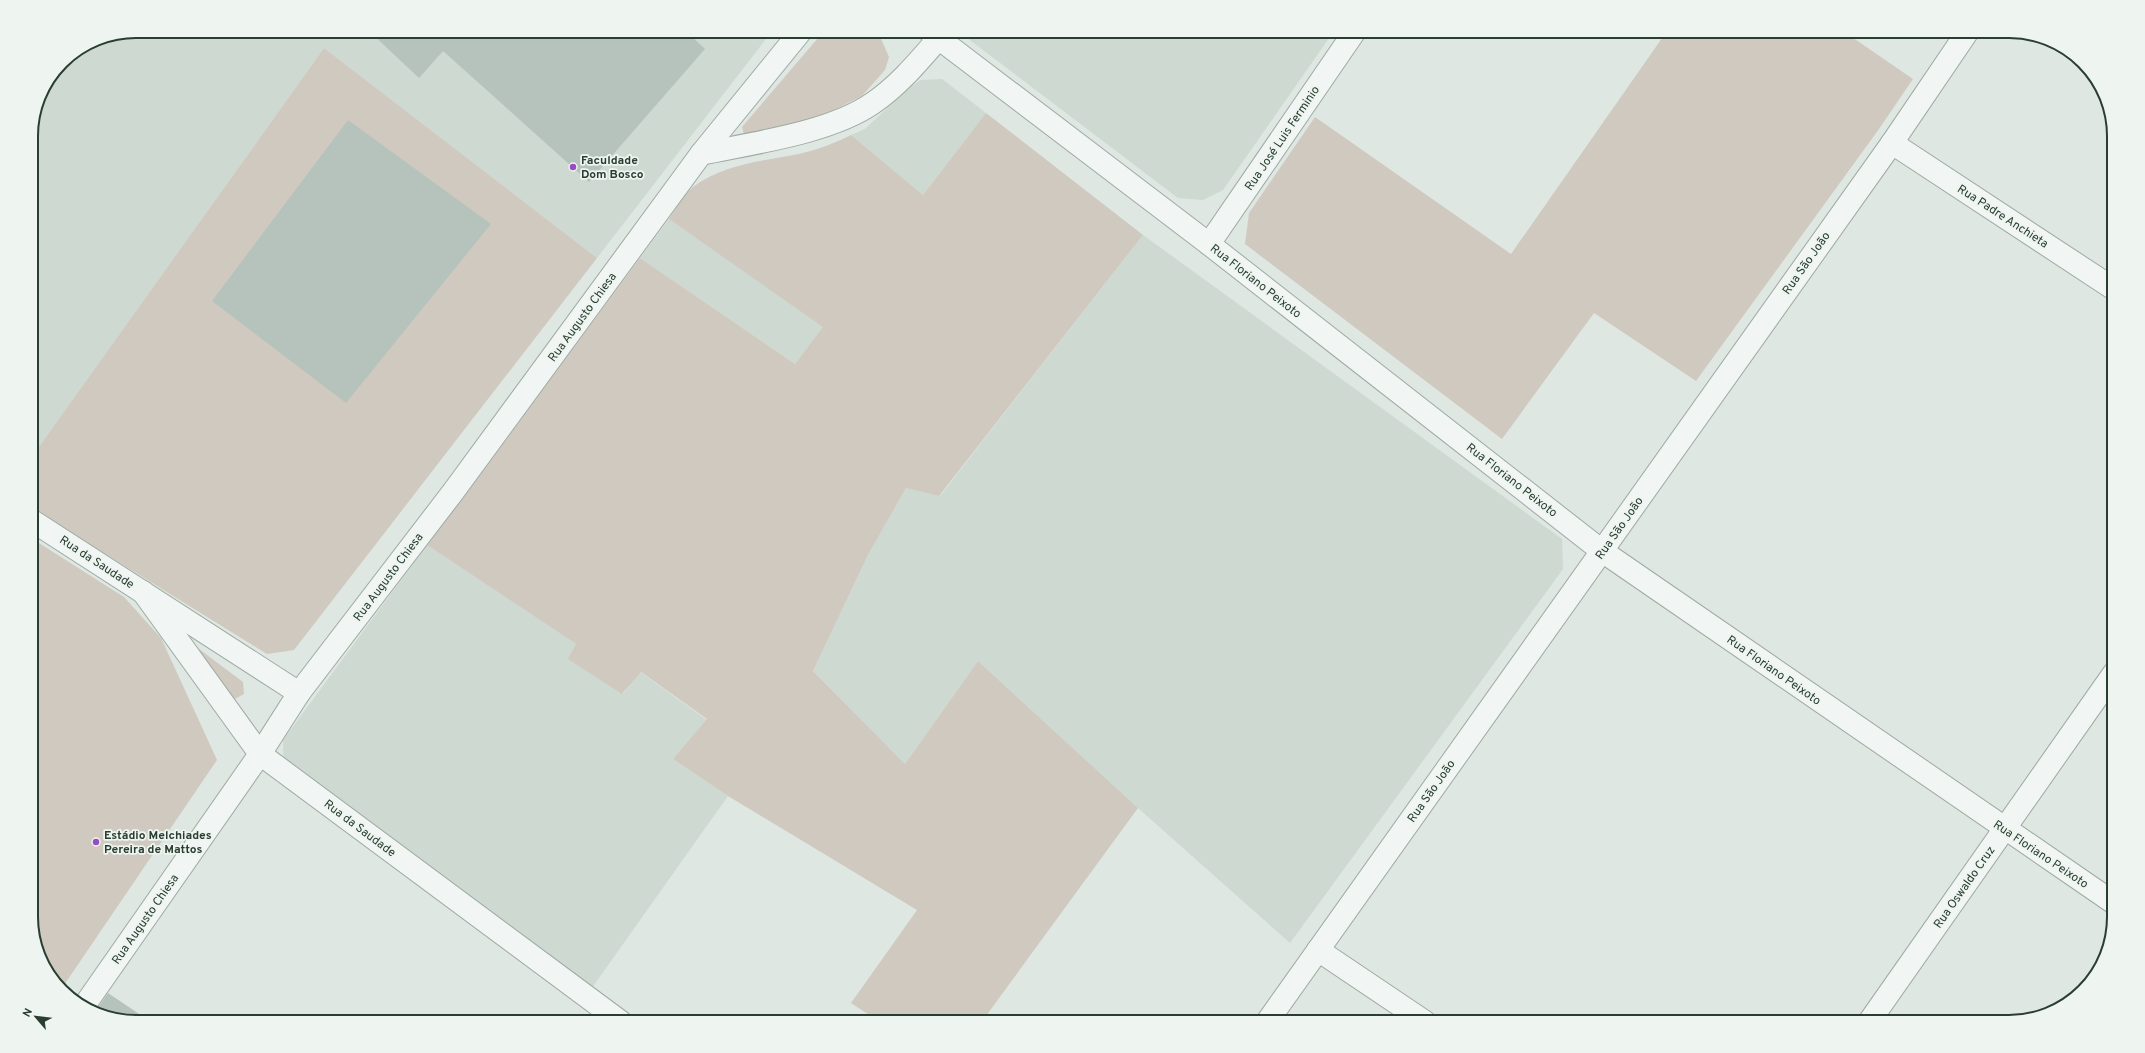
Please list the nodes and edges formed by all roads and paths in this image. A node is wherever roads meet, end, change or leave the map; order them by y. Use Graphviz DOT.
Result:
graph roads {
  1 [pos="794,38"];
  2 [pos="931,38"];
  3 [pos="937,38"];
  4 [pos="1350,38"];
  5 [pos="1963,38"];
  6 [pos="1892,143"];
  7 [pos="701,154"];
  8 [pos="1209,244"];
  9 [pos="2107,284"];
  10 [pos="38,525"];
  11 [pos="1602,551"];
  12 [pos="142,592"];
  13 [pos="2107,683"];
  14 [pos="299,694"];
  15 [pos="260,754"];
  16 [pos="2005,829"];
  17 [pos="2107,898"];
  18 [pos="1318,950"];
  19 [pos="87,1002"];
  20 [pos="612,1015"];
  21 [pos="1272,1015"];
  22 [pos="1415,1015"];
  23 [pos="1874,1015"];
  1 -- 7 [label="street, Rua Augusto Chiesa"];
  2 -- 7 [label="street"];
  3 -- 8 [label="street, Rua Floriano Peixoto"];
  4 -- 8 [label="street, Rua José Luis Ferminio"];
  5 -- 6 [label="street, Rua São João"];
  6 -- 9 [label="street, Rua Padre Anchieta"];
  6 -- 11 [label="street, Rua São João"];
  7 -- 14 [label="street, Rua Augusto Chiesa"];
  8 -- 11 [label="street, Rua Floriano Peixoto"];
  10 -- 12 [label="street, Rua da Saudade"];
  11 -- 16 [label="street, Rua Floriano Peixoto"];
  11 -- 18 [label="street, Rua São João"];
  12 -- 14 [label="street, Rua da Saudade"];
  12 -- 15 [label="street, Rua da Saudade"];
  13 -- 16 [label="street, Rua Oswaldo Cruz"];
  14 -- 15 [label="street, Rua Augusto Chiesa"];
  15 -- 19 [label="street, Rua Augusto Chiesa"];
  15 -- 20 [label="street, Rua da Saudade"];
  16 -- 17 [label="street, Rua Floriano Peixoto"];
  16 -- 23 [label="street, Rua Oswaldo Cruz"];
  18 -- 21 [label="street, Rua São João"];
  18 -- 22 [label="street"];
}
